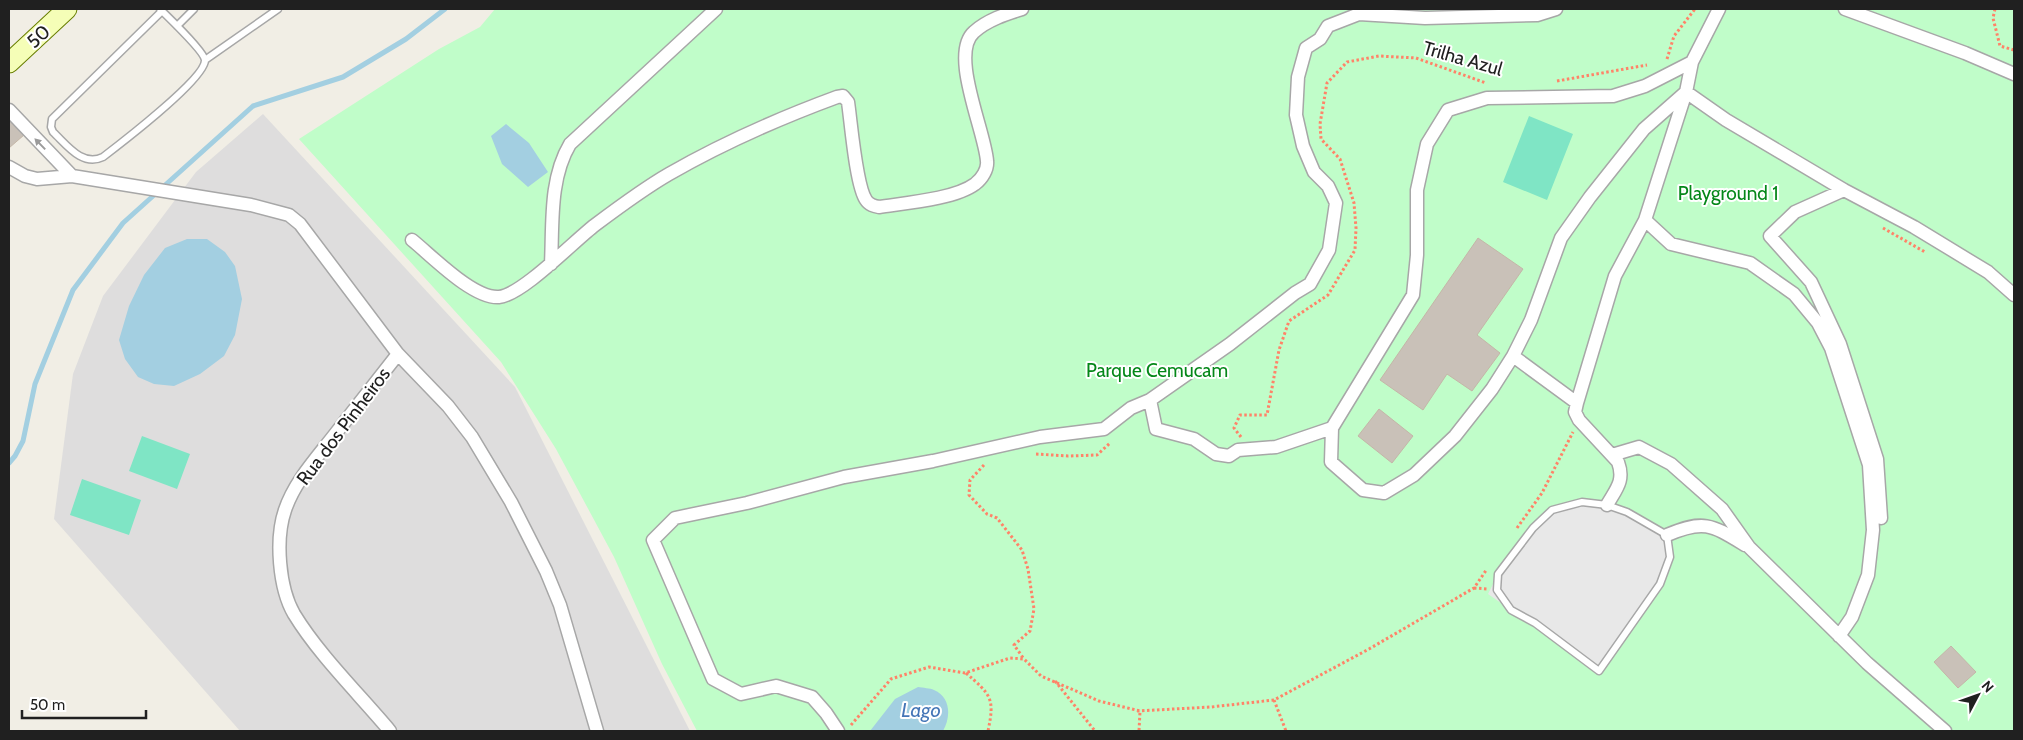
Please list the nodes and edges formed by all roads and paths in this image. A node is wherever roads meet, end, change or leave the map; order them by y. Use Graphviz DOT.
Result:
graph roads {
  1 [pos="66,9"];
  2 [pos="194,9"];
  3 [pos="278,9"];
  4 [pos="716,9"];
  5 [pos="1022,9"];
  6 [pos="1556,9"];
  7 [pos="1695,9"];
  8 [pos="1719,9"];
  9 [pos="1845,9"];
  10 [pos="1994,9"];
  11 [pos="161,10"];
  12 [pos="177,26"];
  13 [pos="2014,50"];
  14 [pos="1666,59"];
  15 [pos="205,60"];
  16 [pos="1692,62"];
  17 [pos="9,63"];
  18 [pos="1647,65"];
  19 [pos="2014,74"];
  20 [pos="1547,82"];
  21 [pos="1488,84"];
  22 [pos="1686,92"];
  23 [pos="9,111"];
  24 [pos="9,167"];
  25 [pos="72,176"];
  26 [pos="1844,190"];
  27 [pos="1645,220"];
  28 [pos="1880,226"];
  29 [pos="412,240"];
  30 [pos="1928,254"];
  31 [pos="550,264"];
  32 [pos="2014,295"];
  33 [pos="398,354"];
  34 [pos="1513,356"];
  35 [pos="1150,400"];
  36 [pos="1577,403"];
  37 [pos="1579,420"];
  38 [pos="1332,428"];
  39 [pos="1115,438"];
  40 [pos="1238,450"];
  41 [pos="1027,453"];
  42 [pos="1612,455"];
  43 [pos="991,464"];
  44 [pos="1607,505"];
  45 [pos="1514,533"];
  46 [pos="1667,535"];
  47 [pos="1749,547"];
  48 [pos="1491,564"];
  49 [pos="1868,576"];
  50 [pos="1839,636"];
  51 [pos="1024,659"];
  52 [pos="965,673"];
  53 [pos="1055,681"];
  54 [pos="1274,700"];
  55 [pos="1139,711"];
  56 [pos="390,731"];
  57 [pos="597,731"];
  58 [pos="838,731"];
  59 [pos="846,731"];
  60 [pos="988,731"];
  61 [pos="1095,731"];
  62 [pos="1139,731"];
  63 [pos="1286,731"];
  64 [pos="1945,731"];
  1 -- 17 [label="main road, 50"];
  2 -- 12 [label="lane"];
  3 -- 15 [label="lane"];
  4 -- 31 [label="street"];
  5 -- 31 [label="street"];
  6 -- 35 [label="street"];
  7 -- 14 [label="path"];
  8 -- 16 [label="street"];
  9 -- 19 [label="street"];
  10 -- 13 [label="path"];
  11 -- 12 [label="lane"];
  11 -- 15 [label="lane"];
  12 -- 15 [label="lane"];
  16 -- 22 [label="street"];
  16 -- 38 [label="street"];
  18 -- 20 [label="path"];
  21 -- 40 [label="path, Trilha Azul"];
  22 -- 26 [label="street"];
  22 -- 27 [label="street"];
  22 -- 34 [label="street"];
  25 -- 23 [label="street, one-way"];
  24 -- 25 [label="street, Rua dos Pinheiros"];
  25 -- 33 [label="street, Rua dos Pinheiros"];
  26 -- 32 [label="street"];
  26 -- 49 [label="street"];
  27 -- 36 [label="street"];
  27 -- 49 [label="street"];
  28 -- 30 [label="path"];
  29 -- 31 [label="street"];
  33 -- 56 [label="street, Rua dos Pinheiros"];
  33 -- 57 [label="street, Rua dos Pinheiros"];
  34 -- 36 [label="street"];
  34 -- 38 [label="street"];
  35 -- 40 [label="street"];
  35 -- 58 [label="street"];
  36 -- 37 [label="street"];
  37 -- 42 [label="street"];
  37 -- 45 [label="path"];
  38 -- 40 [label="street"];
  39 -- 41 [label="path"];
  42 -- 44 [label="street"];
  42 -- 47 [label="street"];
  43 -- 51 [label="path"];
  44 -- 46 [label="lane"];
  44 -- 46 [label="lane"];
  46 -- 47 [label="street"];
  47 -- 50 [label="street"];
  48 -- 54 [label="path"];
  49 -- 50 [label="street"];
  50 -- 64 [label="street"];
  51 -- 52 [label="path"];
  51 -- 53 [label="path"];
  52 -- 59 [label="path"];
  52 -- 60 [label="path"];
  53 -- 55 [label="path"];
  53 -- 61 [label="path"];
  54 -- 55 [label="path"];
  54 -- 63 [label="path"];
  55 -- 62 [label="path"];
}
